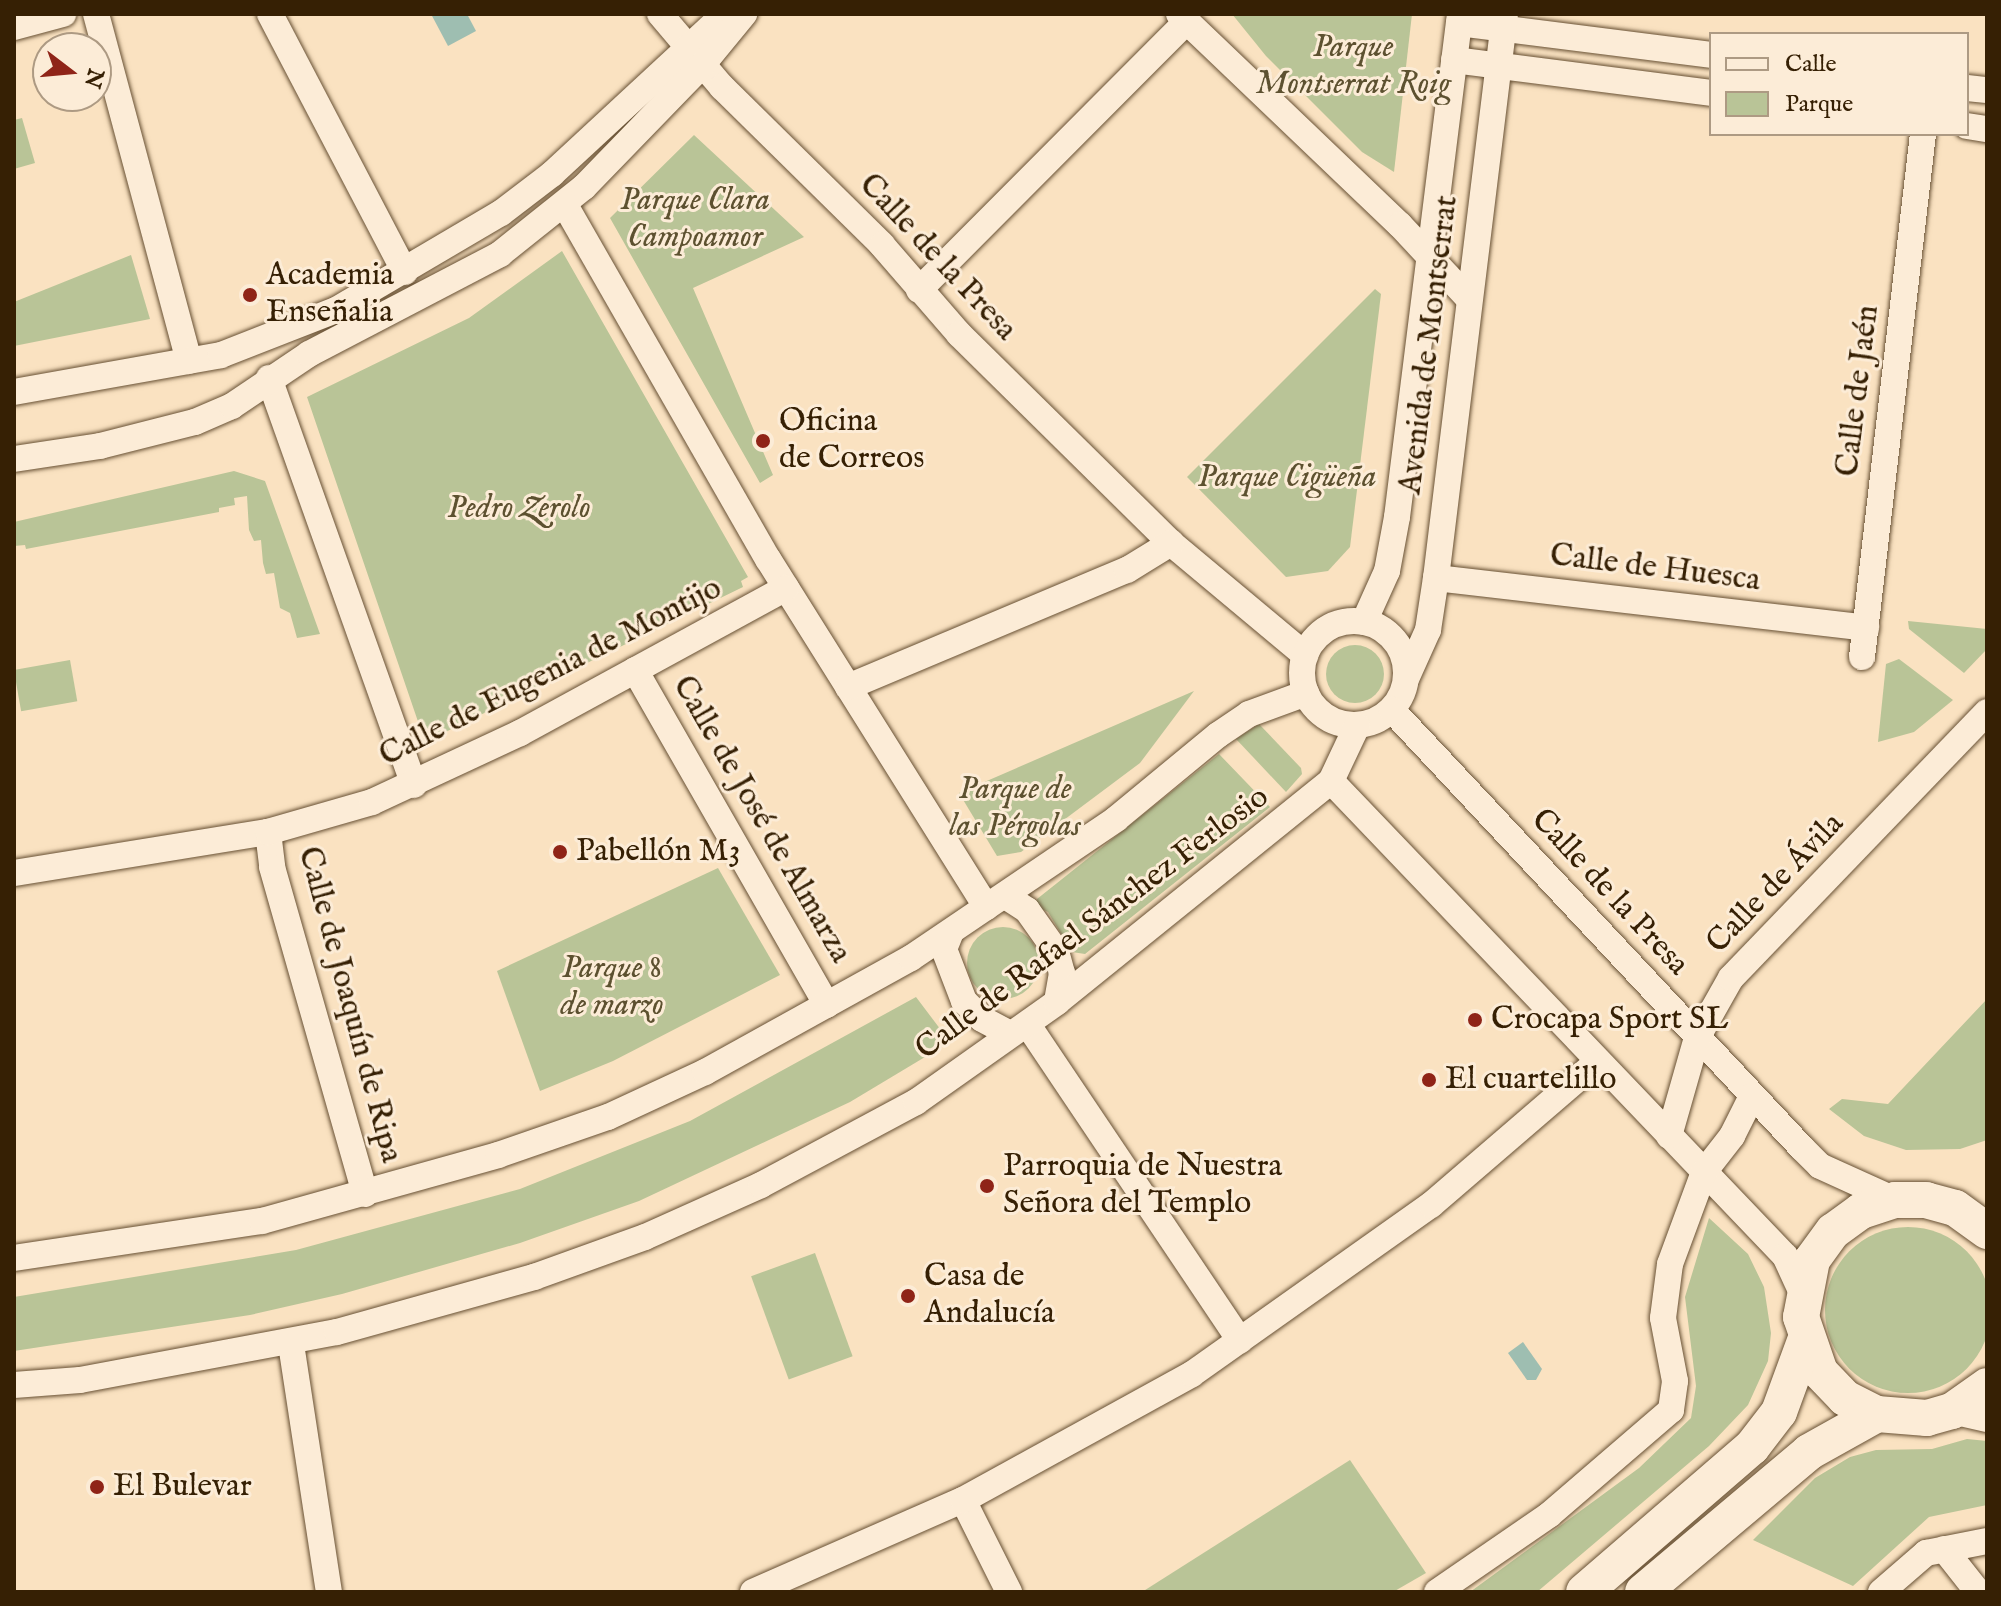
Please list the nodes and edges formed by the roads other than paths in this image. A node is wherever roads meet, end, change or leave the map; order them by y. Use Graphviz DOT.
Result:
graph roads {
  1 [pos="63,14"];
  2 [pos="96,14"];
  3 [pos="270,14"];
  4 [pos="660,14"];
  5 [pos="725,14"];
  6 [pos="744,14"];
  7 [pos="1183,18"];
  8 [pos="1459,19"];
  9 [pos="1504,21"];
  10 [pos="14,27"];
  11 [pos="695,55"];
  12 [pos="1709,55"];
  13 [pos="1454,60"];
  14 [pos="1499,66"];
  15 [pos="1709,93"];
  16 [pos="1923,136"];
  17 [pos="565,205"];
  18 [pos="1429,255"];
  19 [pos="405,272"];
  20 [pos="919,290"];
  21 [pos="1468,298"];
  22 [pos="189,361"];
  23 [pos="269,378"];
  24 [pos="14,392"];
  25 [pos="14,459"];
  26 [pos="1171,543"];
  27 [pos="1436,578"];
  28 [pos="786,588"];
  29 [pos="1364,622"];
  30 [pos="1866,628"];
  31 [pos="1305,655"];
  32 [pos="1862,657"];
  33 [pos="635,670"];
  34 [pos="1406,679"];
  35 [pos="848,687"];
  36 [pos="1306,693"];
  37 [pos="1392,710"];
  38 [pos="1987,712"];
  39 [pos="1357,726"];
  40 [pos="1331,781"];
  41 [pos="414,785"];
  42 [pos="268,832"];
  43 [pos="14,873"];
  44 [pos="997,902"];
  45 [pos="951,932"];
  46 [pos="1057,1002"];
  47 [pos="827,1005"];
  48 [pos="1019,1029"];
  49 [pos="1697,1038"];
  50 [pos="1597,1062"];
  51 [pos="1752,1096"];
  52 [pos="1669,1136"];
  53 [pos="1704,1172"];
  54 [pos="365,1194"];
  55 [pos="1895,1200"];
  56 [pos="1971,1202"];
  57 [pos="1987,1231"];
  58 [pos="14,1258"];
  59 [pos="1802,1293"];
  60 [pos="1240,1340"];
  61 [pos="1805,1341"];
  62 [pos="291,1344"];
  63 [pos="14,1385"];
  64 [pos="1987,1386"];
  65 [pos="1952,1411"];
  66 [pos="1877,1414"];
  67 [pos="1987,1419"];
  68 [pos="963,1500"];
  69 [pos="1987,1541"];
  70 [pos="1944,1549"];
  71 [pos="329,1592"];
  72 [pos="753,1592"];
  73 [pos="1009,1592"];
  74 [pos="1437,1592"];
  75 [pos="1584,1592"];
  76 [pos="1643,1592"];
  77 [pos="1881,1592"];
  78 [pos="1978,1592"];
  1 -- 10 [label="street"];
  2 -- 22 [label="street"];
  3 -- 19 [label="street"];
  4 -- 11 [label="street, Calle de la Presa"];
  5 -- 11 [label="street"];
  6 -- 11 [label="street"];
  7 -- 18 [label="street"];
  7 -- 20 [label="street"];
  8 -- 9 [label="street"];
  8 -- 13 [label="street, Avenida de Montserrat"];
  9 -- 12 [label="street"];
  9 -- 14 [label="street, Avenida de Montserrat"];
  11 -- 17 [label="street"];
  11 -- 19 [label="street"];
  11 -- 20 [label="street, Calle de la Presa"];
  13 -- 14 [label="street"];
  13 -- 18 [label="street, Avenida de Montserrat"];
  14 -- 15 [label="street"];
  14 -- 21 [label="street, Avenida de Montserrat"];
  16 -- 30 [label="street, Calle de Jaén"];
  17 -- 23 [label="street"];
  17 -- 28 [label="street"];
  18 -- 21 [label="street"];
  18 -- 29 [label="street, Avenida de Montserrat"];
  19 -- 22 [label="street"];
  20 -- 26 [label="street, Calle de la Presa"];
  21 -- 27 [label="street, Avenida de Montserrat"];
  22 -- 24 [label="street"];
  23 -- 25 [label="street"];
  23 -- 41 [label="street"];
  26 -- 31 [label="street, Calle de la Presa"];
  26 -- 35 [label="street"];
  27 -- 30 [label="street, Calle de Huesca"];
  27 -- 34 [label="street, Avenida de Montserrat"];
  28 -- 33 [label="street, Calle de Eugenia de Montijo"];
  28 -- 35 [label="street"];
  29 -- 31 [label="street"];
  29 -- 34 [label="street"];
  30 -- 32 [label="street, Calle de Jaén"];
  31 -- 36 [label="street"];
  33 -- 41 [label="street, Calle de Eugenia de Montijo"];
  33 -- 47 [label="street, Calle de José de Almarza"];
  34 -- 37 [label="street"];
  35 -- 44 [label="street"];
  36 -- 39 [label="street"];
  36 -- 44 [label="street"];
  37 -- 39 [label="street"];
  37 -- 49 [label="street, Calle de la Presa"];
  38 -- 49 [label="street, Calle de Ávila"];
  39 -- 40 [label="street, Calle de Rafael Sánchez Ferlosio"];
  40 -- 46 [label="street, Calle de Rafael Sánchez Ferlosio"];
  40 -- 50 [label="street"];
  41 -- 42 [label="street, Calle de Eugenia de Montijo"];
  42 -- 43 [label="street, Calle de Eugenia de Montijo"];
  42 -- 54 [label="street, Calle de Joaquín de Ripa"];
  44 -- 45 [label="street"];
  44 -- 46 [label="street"];
  45 -- 47 [label="street"];
  45 -- 48 [label="street"];
  46 -- 48 [label="street, Calle de Rafael Sánchez Ferlosio"];
  47 -- 54 [label="street"];
  48 -- 60 [label="street"];
  48 -- 62 [label="street, Calle de Rafael Sánchez Ferlosio"];
  49 -- 51 [label="street, Calle de la Presa"];
  49 -- 52 [label="street, Calle de Ávila"];
  50 -- 52 [label="street"];
  50 -- 60 [label="street"];
  51 -- 53 [label="street"];
  51 -- 55 [label="street, Calle de la Presa"];
  52 -- 53 [label="street"];
  53 -- 59 [label="street"];
  53 -- 74 [label="street"];
  54 -- 58 [label="street"];
  55 -- 56 [label="main road"];
  55 -- 59 [label="main road"];
  56 -- 57 [label="main road"];
  59 -- 61 [label="main road"];
  60 -- 68 [label="street"];
  61 -- 66 [label="main road"];
  61 -- 75 [label="main road"];
  62 -- 63 [label="street, Calle de Rafael Sánchez Ferlosio"];
  62 -- 71 [label="street"];
  64 -- 65 [label="main road"];
  65 -- 66 [label="main road"];
  65 -- 67 [label="street"];
  66 -- 76 [label="main road"];
  68 -- 72 [label="street"];
  68 -- 73 [label="street"];
  69 -- 70 [label="street"];
  70 -- 77 [label="street"];
  70 -- 78 [label="street"];
}
